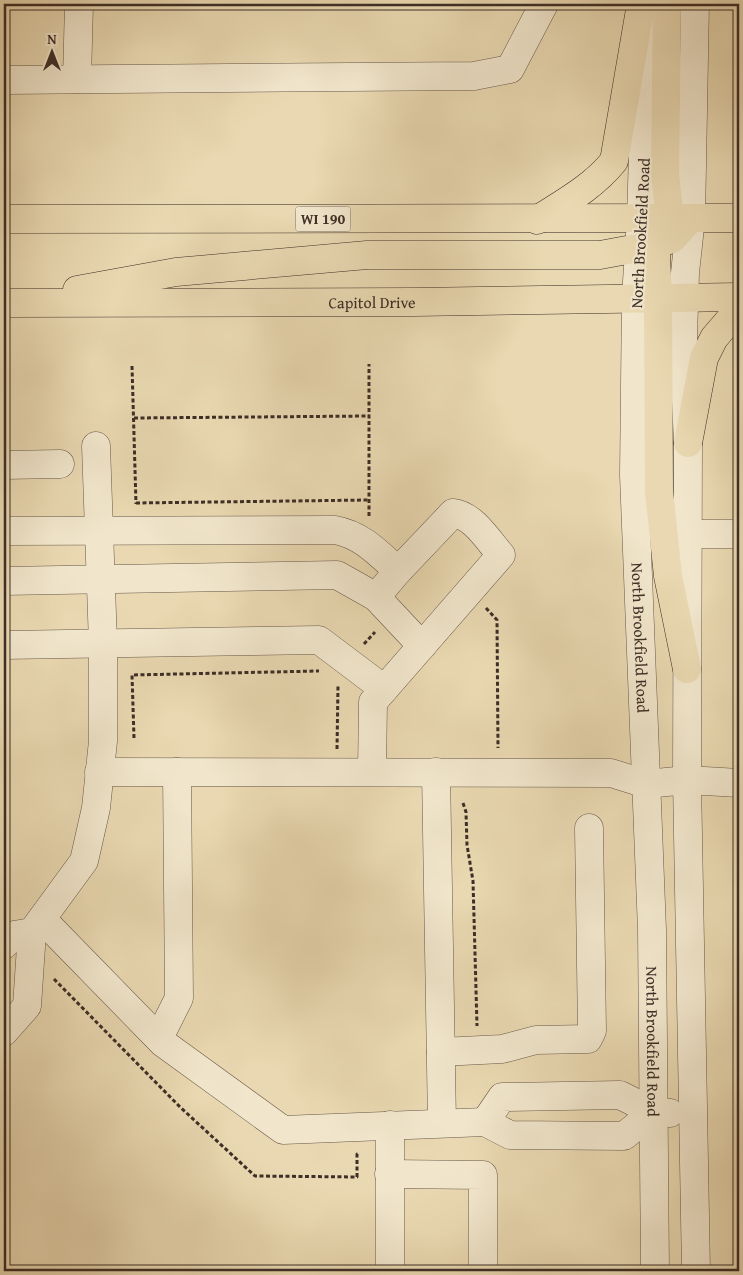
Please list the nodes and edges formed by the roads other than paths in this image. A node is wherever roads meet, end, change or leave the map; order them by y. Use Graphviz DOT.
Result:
graph roads {
  1 [pos="79,4"];
  2 [pos="544,4"];
  3 [pos="641,4"];
  4 [pos="647,4"];
  5 [pos="667,4"];
  6 [pos="695,4"];
  7 [pos="4,80"];
  8 [pos="77,80"];
  9 [pos="739,218"];
  10 [pos="9,220"];
  11 [pos="537,220"];
  12 [pos="641,220"];
  13 [pos="665,234"];
  14 [pos="659,297"];
  15 [pos="739,297"];
  16 [pos="4,303"];
  17 [pos="739,309"];
  18 [pos="688,443"];
  19 [pos="96,446"];
  20 [pos="60,464"];
  21 [pos="4,465"];
  22 [pos="4,531"];
  23 [pos="100,532"];
  24 [pos="688,534"];
  25 [pos="739,534"];
  26 [pos="398,571"];
  27 [pos="101,579"];
  28 [pos="4,581"];
  29 [pos="376,597"];
  30 [pos="103,643"];
  31 [pos="4,644"];
  32 [pos="422,646"];
  33 [pos="687,669"];
  34 [pos="384,689"];
  35 [pos="100,772"];
  36 [pos="177,772"];
  37 [pos="372,772"];
  38 [pos="447,773"];
  39 [pos="687,780"];
  40 [pos="739,783"];
  41 [pos="646,784"];
  42 [pos="589,828"];
  43 [pos="37,926"];
  44 [pos="4,945"];
  45 [pos="4,1032"];
  46 [pos="159,1038"];
  47 [pos="441,1052"];
  48 [pos="654,1112"];
  49 [pos="693,1114"];
  50 [pos="485,1122"];
  51 [pos="442,1123"];
  52 [pos="390,1125"];
  53 [pos="389,1174"];
  54 [pos="390,1271"];
  55 [pos="483,1271"];
  56 [pos="656,1271"];
  57 [pos="696,1271"];
  1 -- 8 [label="street"];
  2 -- 8 [label="street"];
  3 -- 11 [label="main road"];
  4 -- 12 [label="street, North Brookfield Road"];
  5 -- 13 [label="main road"];
  6 -- 13 [label="street, North Brookfield Road"];
  7 -- 8 [label="street"];
  9 -- 13 [label="main road"];
  10 -- 11 [label="main road, WI 190"];
  11 -- 12 [label="main road, WI 190"];
  12 -- 13 [label="street, North Brookfield Road"];
  13 -- 14 [label="street, North Brookfield Road"];
  13 -- 14 [label="main road"];
  13 -- 16 [label="main road"];
  14 -- 15 [label="main road, Capitol Drive"];
  14 -- 16 [label="main road, Capitol Drive"];
  14 -- 18 [label="street, North Brookfield Road"];
  14 -- 33 [label="main road"];
  14 -- 41 [label="street, North Brookfield Road"];
  17 -- 18 [label="main road"];
  18 -- 24 [label="street, North Brookfield Road"];
  19 -- 23 [label="street"];
  20 -- 21 [label="street"];
  22 -- 23 [label="street"];
  23 -- 26 [label="street"];
  23 -- 27 [label="street"];
  24 -- 25 [label="street"];
  24 -- 33 [label="street, North Brookfield Road"];
  26 -- 29 [label="street"];
  26 -- 32 [label="street"];
  27 -- 28 [label="street"];
  27 -- 29 [label="street"];
  27 -- 30 [label="street"];
  29 -- 32 [label="street"];
  30 -- 31 [label="street"];
  30 -- 34 [label="street"];
  30 -- 35 [label="street"];
  32 -- 34 [label="street"];
  33 -- 39 [label="street, North Brookfield Road"];
  34 -- 37 [label="street"];
  35 -- 36 [label="street"];
  35 -- 43 [label="street"];
  36 -- 37 [label="street"];
  36 -- 46 [label="street"];
  37 -- 38 [label="street"];
  38 -- 41 [label="street"];
  38 -- 47 [label="street"];
  39 -- 40 [label="street"];
  39 -- 41 [label="street"];
  39 -- 49 [label="street, North Brookfield Road"];
  41 -- 48 [label="street, North Brookfield Road"];
  42 -- 47 [label="street"];
  43 -- 44 [label="street"];
  43 -- 45 [label="street"];
  43 -- 46 [label="street"];
  46 -- 52 [label="street"];
  47 -- 51 [label="street"];
  48 -- 49 [label="street"];
  48 -- 50 [label="street"];
  48 -- 50 [label="street"];
  48 -- 56 [label="street, North Brookfield Road"];
  49 -- 57 [label="street, North Brookfield Road"];
  50 -- 51 [label="street"];
  51 -- 52 [label="street"];
  52 -- 53 [label="street"];
  53 -- 54 [label="street"];
  53 -- 55 [label="street"];
}
